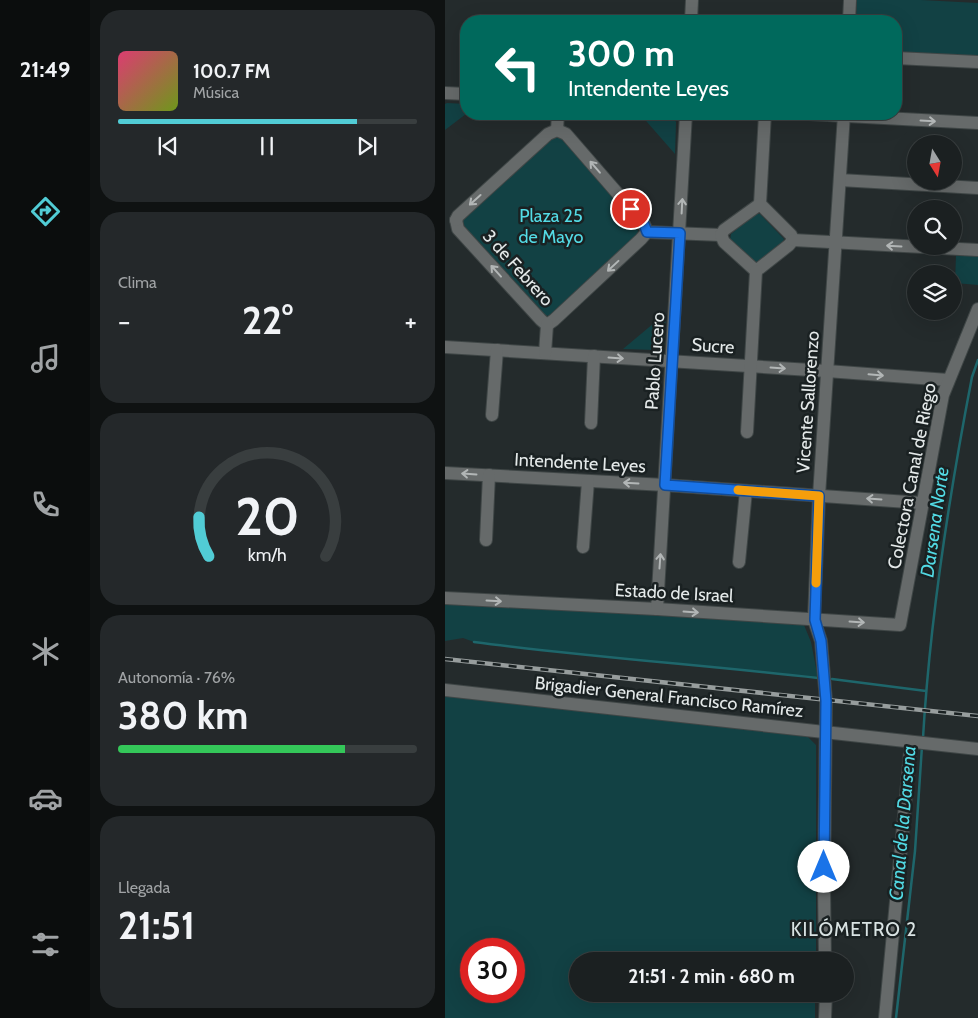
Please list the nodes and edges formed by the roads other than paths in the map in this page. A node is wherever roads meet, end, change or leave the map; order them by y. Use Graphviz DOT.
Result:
graph roads {
  1 [pos="692,0"];
  2 [pos="850,0"];
  3 [pos="691,15"];
  4 [pos="849,15"];
  5 [pos="902,58"];
  6 [pos="978,62"];
  7 [pos="445,93"];
  8 [pos="460,94"];
  9 [pos="902,119"];
  10 [pos="558,120"];
  11 [pos="686,120"];
  12 [pos="765,120"];
  13 [pos="844,120"];
  14 [pos="978,124"];
  15 [pos="557,130"];
  16 [pos="840,180"];
  17 [pos="978,188"];
  18 [pos="760,204"];
  19 [pos="450,220"];
  20 [pos="647,232"];
  21 [pos="680,233"];
  22 [pos="721,235"];
  23 [pos="793,240"];
  24 [pos="835,243"];
  25 [pos="978,250"];
  26 [pos="756,271"];
  27 [pos="978,309"];
  28 [pos="547,325"];
  29 [pos="445,348"];
  30 [pos="497,350"];
  31 [pos="545,353"];
  32 [pos="594,356"];
  33 [pos="673,361"];
  34 [pos="751,366"];
  35 [pos="827,371"];
  36 [pos="948,380"];
  37 [pos="492,415"];
  38 [pos="591,422"];
  39 [pos="747,432"];
  40 [pos="445,472"];
  41 [pos="489,475"];
  42 [pos="588,481"];
  43 [pos="665,485"];
  44 [pos="746,491"];
  45 [pos="819,496"];
  46 [pos="922,503"];
  47 [pos="486,540"];
  48 [pos="583,547"];
  49 [pos="739,562"];
  50 [pos="445,598"];
  51 [pos="657,609"];
  52 [pos="815,620"];
  53 [pos="900,625"];
  54 [pos="445,690"];
  55 [pos="825,732"];
  56 [pos="919,743"];
  57 [pos="978,750"];
  58 [pos="825,952"];
  59 [pos="826,1002"];
  60 [pos="825,1018"];
  61 [pos="885,1018"];
  1 -- 3 [label="street"];
  2 -- 4 [label="street"];
  5 -- 6 [label="street"];
  7 -- 8 [label="street"];
  9 -- 14 [label="street, one-way"];
  10 -- 15 [label="street"];
  21 -- 11 [label="street, Pablo Lucero, one-way"];
  12 -- 18 [label="street"];
  13 -- 16 [label="street, Vicente Sallorenzo"];
  15 -- 19 [label="street, 3 de Febrero, one-way"];
  20 -- 15 [label="street, one-way"];
  16 -- 17 [label="street"];
  16 -- 24 [label="street, Vicente Sallorenzo"];
  18 -- 22 [label="street"];
  18 -- 23 [label="street"];
  28 -- 19 [label="street, 3 de Febrero, one-way"];
  20 -- 21 [label="street"];
  20 -- 28 [label="street, 3 de Febrero, one-way"];
  21 -- 22 [label="street"];
  21 -- 33 [label="street, Pablo Lucero"];
  22 -- 26 [label="street"];
  23 -- 24 [label="street"];
  23 -- 26 [label="street"];
  25 -- 24 [label="street, one-way"];
  24 -- 35 [label="street, Vicente Sallorenzo"];
  26 -- 34 [label="street"];
  27 -- 36 [label="street, Colectora Canal de Riego"];
  28 -- 31 [label="street"];
  29 -- 30 [label="street, Sucre"];
  30 -- 31 [label="street, Sucre"];
  30 -- 37 [label="street"];
  31 -- 32 [label="street, Sucre"];
  32 -- 33 [label="street, Sucre, one-way"];
  32 -- 38 [label="street"];
  33 -- 34 [label="street, Sucre"];
  33 -- 43 [label="street, Pablo Lucero"];
  34 -- 35 [label="street, Sucre, one-way"];
  34 -- 39 [label="street"];
  35 -- 36 [label="street, Sucre, one-way"];
  35 -- 45 [label="street, Vicente Sallorenzo"];
  36 -- 46 [label="street, Colectora Canal de Riego"];
  41 -- 40 [label="street, Intendente Leyes, one-way"];
  41 -- 42 [label="street, Intendente Leyes"];
  41 -- 47 [label="street"];
  43 -- 42 [label="street, Intendente Leyes, one-way"];
  42 -- 48 [label="street"];
  43 -- 44 [label="street, Intendente Leyes"];
  51 -- 43 [label="street, Pablo Lucero, one-way"];
  44 -- 45 [label="street, Intendente Leyes"];
  44 -- 49 [label="street"];
  46 -- 45 [label="street, Intendente Leyes, one-way"];
  45 -- 52 [label="street, Vicente Sallorenzo"];
  46 -- 53 [label="street, Colectora Canal de Riego"];
  50 -- 51 [label="street, Estado de Israel, one-way"];
  51 -- 52 [label="street, Estado de Israel, one-way"];
  52 -- 53 [label="street, Estado de Israel, one-way"];
  52 -- 55 [label="street, Vicente Sallorenzo"];
  54 -- 55 [label="street, Brigadier General Francisco Ramírez"];
  55 -- 56 [label="street, Brigadier General Francisco Ramírez"];
  55 -- 58 [label="street, Vicente Sallorenzo"];
  56 -- 57 [label="street, Brigadier General Francisco Ramírez"];
  56 -- 61 [label="street"];
  59 -- 60 [label="street"];
}
